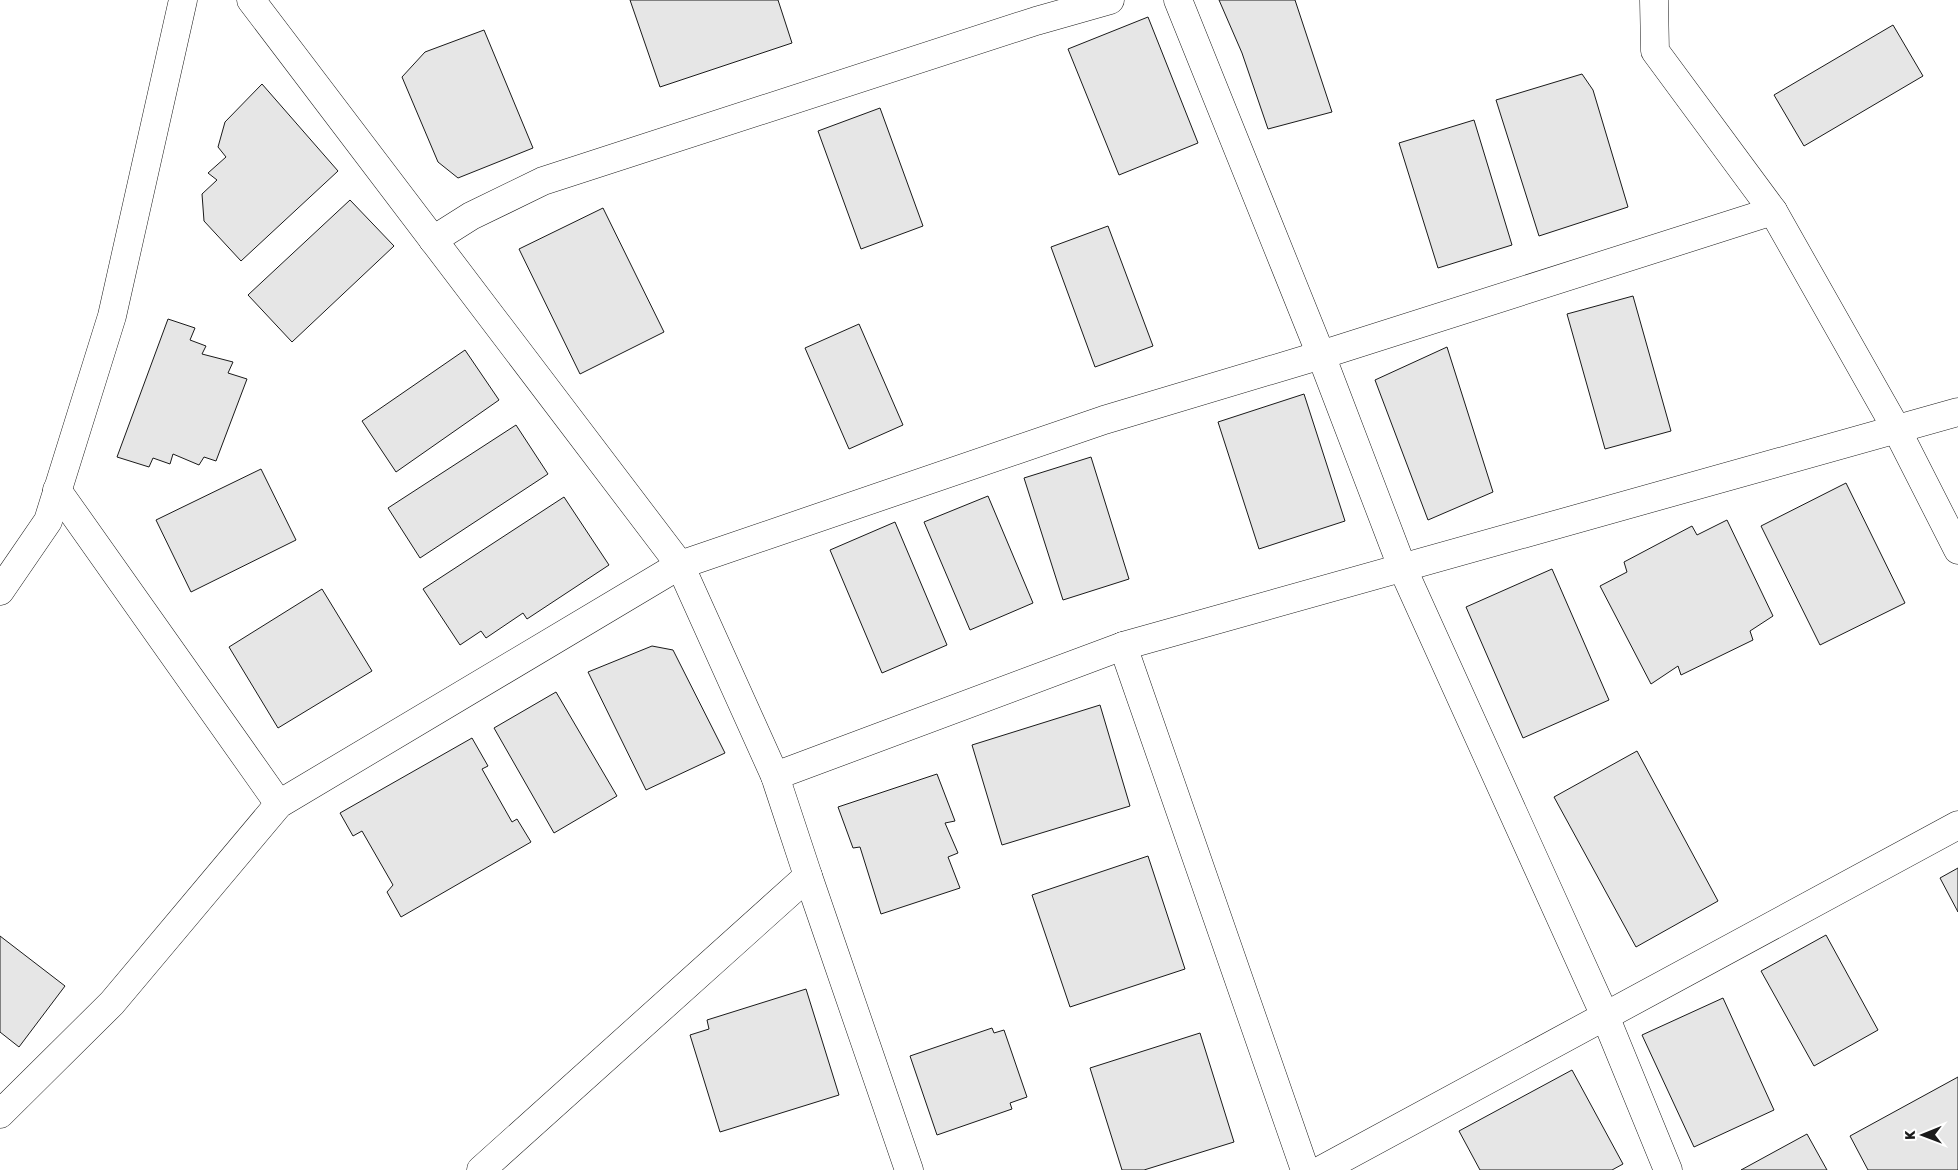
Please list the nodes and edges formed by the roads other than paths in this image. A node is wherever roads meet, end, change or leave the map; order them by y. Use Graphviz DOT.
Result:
graph roads {
  1 [pos="183,0"];
  2 [pos="251,0"];
  3 [pos="1110,0"];
  4 [pos="1178,0"];
  5 [pos="1654,0"];
  6 [pos="1030,10"];
  7 [pos="1773,211"];
  8 [pos="433,240"];
  9 [pos="1321,355"];
  10 [pos="1958,412"];
  11 [pos="1897,430"];
  12 [pos="57,490"];
  13 [pos="1958,550"];
  14 [pos="680,565"];
  15 [pos="1402,567"];
  16 [pos="0,591"];
  17 [pos="1123,646"];
  18 [pos="775,776"];
  19 [pos="279,804"];
  20 [pos="1958,825"];
  21 [pos="808,876"];
  22 [pos="1606,1016"];
  23 [pos="0,1114"];
  24 [pos="481,1170"];
  25 [pos="909,1170"];
  26 [pos="1305,1170"];
  27 [pos="1321,1170"];
  28 [pos="1668,1170"];
  1 -- 12 [label="street"];
  2 -- 8 [label="street"];
  3 -- 6 [label="street"];
  4 -- 9 [label="street"];
  5 -- 7 [label="street"];
  6 -- 8 [label="street"];
  7 -- 9 [label="street"];
  7 -- 11 [label="street"];
  8 -- 14 [label="street"];
  9 -- 14 [label="street"];
  9 -- 15 [label="street"];
  10 -- 11 [label="street"];
  11 -- 13 [label="street"];
  11 -- 15 [label="street"];
  12 -- 16 [label="street"];
  12 -- 19 [label="street"];
  14 -- 18 [label="street"];
  14 -- 19 [label="street"];
  15 -- 17 [label="street"];
  15 -- 22 [label="street"];
  17 -- 18 [label="street"];
  17 -- 26 [label="street"];
  18 -- 21 [label="street"];
  19 -- 23 [label="street"];
  20 -- 22 [label="street"];
  21 -- 24 [label="street"];
  21 -- 25 [label="street"];
  22 -- 27 [label="street"];
  22 -- 28 [label="street"];
}
